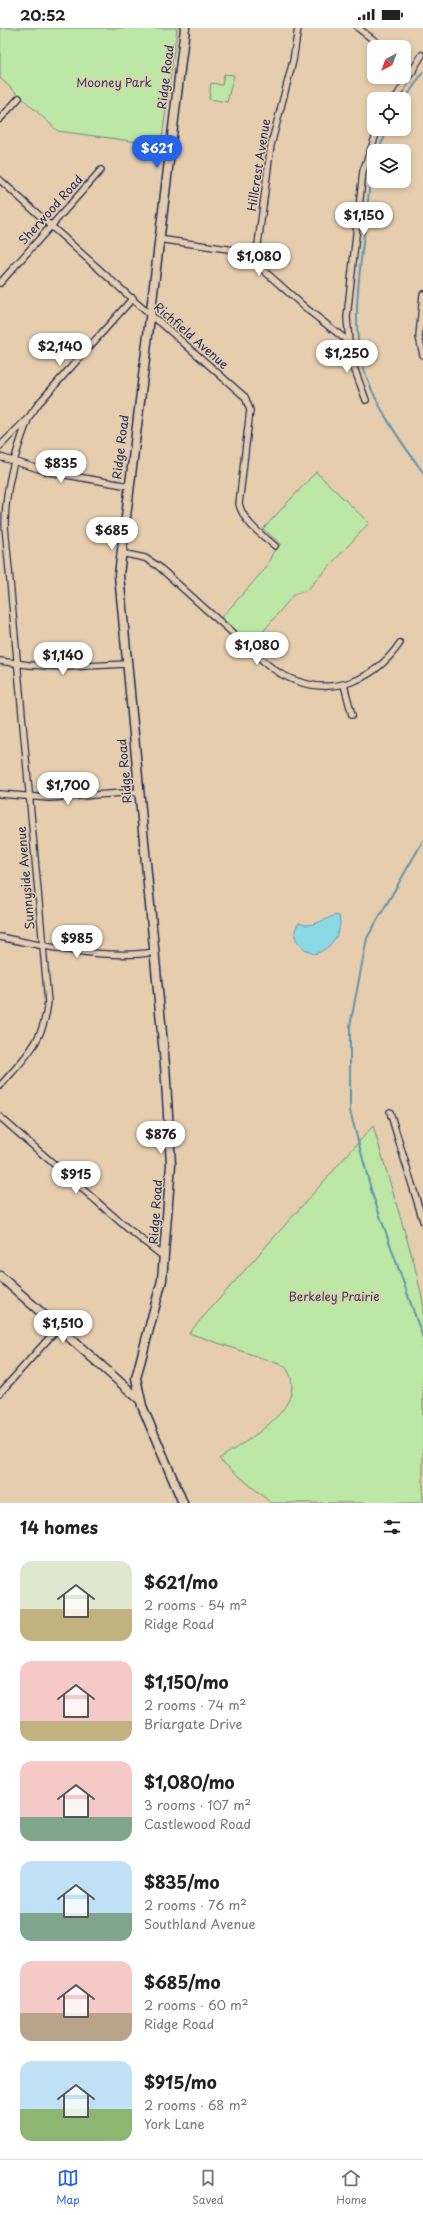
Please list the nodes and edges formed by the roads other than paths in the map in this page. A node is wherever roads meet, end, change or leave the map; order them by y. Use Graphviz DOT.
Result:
graph roads {
  1 [pos="185,28"];
  2 [pos="298,28"];
  3 [pos="358,28"];
  4 [pos="374,40"];
  5 [pos="422,55"];
  6 [pos="413,70"];
  7 [pos="399,92"];
  8 [pos="18,98"];
  9 [pos="0,119"];
  10 [pos="376,136"];
  11 [pos="101,170"];
  12 [pos="0,180"];
  13 [pos="51,226"];
  14 [pos="158,239"];
  15 [pos="252,257"];
  16 [pos="0,283"];
  17 [pos="423,294"];
  18 [pos="133,298"];
  19 [pos="150,315"];
  20 [pos="349,342"];
  21 [pos="423,355"];
  22 [pos="366,400"];
  23 [pos="29,417"];
  24 [pos="0,446"];
  25 [pos="0,457"];
  26 [pos="14,462"];
  27 [pos="129,486"];
  28 [pos="275,546"];
  29 [pos="121,553"];
  30 [pos="400,643"];
  31 [pos="0,661"];
  32 [pos="17,664"];
  33 [pos="127,664"];
  34 [pos="344,685"];
  35 [pos="352,715"];
  36 [pos="139,792"];
  37 [pos="0,794"];
  38 [pos="29,797"];
  39 [pos="0,937"];
  40 [pos="44,946"];
  41 [pos="155,952"];
  42 [pos="0,1086"];
  43 [pos="390,1112"];
  44 [pos="0,1117"];
  45 [pos="423,1221"];
  46 [pos="164,1257"];
  47 [pos="0,1276"];
  48 [pos="59,1327"];
  49 [pos="0,1393"];
  50 [pos="139,1399"];
  51 [pos="183,1503"];
  1 -- 14 [label="street, Ridge Road"];
  2 -- 15 [label="street, Hillcrest Avenue"];
  3 -- 4 [label="street"];
  5 -- 6 [label="street"];
  6 -- 7 [label="street"];
  8 -- 9 [label="street"];
  10 -- 20 [label="street"];
  11 -- 13 [label="street, Sherwood Road"];
  12 -- 13 [label="street, Richfield Avenue"];
  13 -- 16 [label="street, Sherwood Road"];
  13 -- 18 [label="street, Richfield Avenue"];
  14 -- 15 [label="street"];
  14 -- 19 [label="street, Ridge Road"];
  15 -- 20 [label="street"];
  17 -- 21 [label="street"];
  18 -- 19 [label="street, Richfield Avenue"];
  18 -- 23 [label="street"];
  19 -- 27 [label="street, Ridge Road"];
  19 -- 28 [label="street, Richfield Avenue"];
  20 -- 22 [label="street"];
  23 -- 24 [label="street"];
  23 -- 26 [label="street, Sunnyside Avenue"];
  25 -- 26 [label="street"];
  26 -- 27 [label="street"];
  26 -- 32 [label="street, Sunnyside Avenue"];
  27 -- 29 [label="street, Ridge Road"];
  29 -- 33 [label="street, Ridge Road"];
  29 -- 34 [label="street"];
  30 -- 34 [label="street"];
  31 -- 32 [label="street"];
  32 -- 33 [label="street"];
  32 -- 38 [label="street, Sunnyside Avenue"];
  33 -- 36 [label="street, Ridge Road"];
  34 -- 35 [label="street"];
  36 -- 38 [label="street"];
  36 -- 41 [label="street, Ridge Road"];
  37 -- 38 [label="street"];
  38 -- 40 [label="street, Sunnyside Avenue"];
  39 -- 40 [label="street"];
  40 -- 41 [label="street"];
  40 -- 42 [label="street, Sunnyside Avenue"];
  41 -- 46 [label="street, Ridge Road"];
  43 -- 45 [label="street"];
  44 -- 46 [label="street"];
  46 -- 50 [label="street, Ridge Road"];
  47 -- 48 [label="street"];
  48 -- 49 [label="street"];
  48 -- 50 [label="street"];
  50 -- 51 [label="street, Ridge Road"];
}
